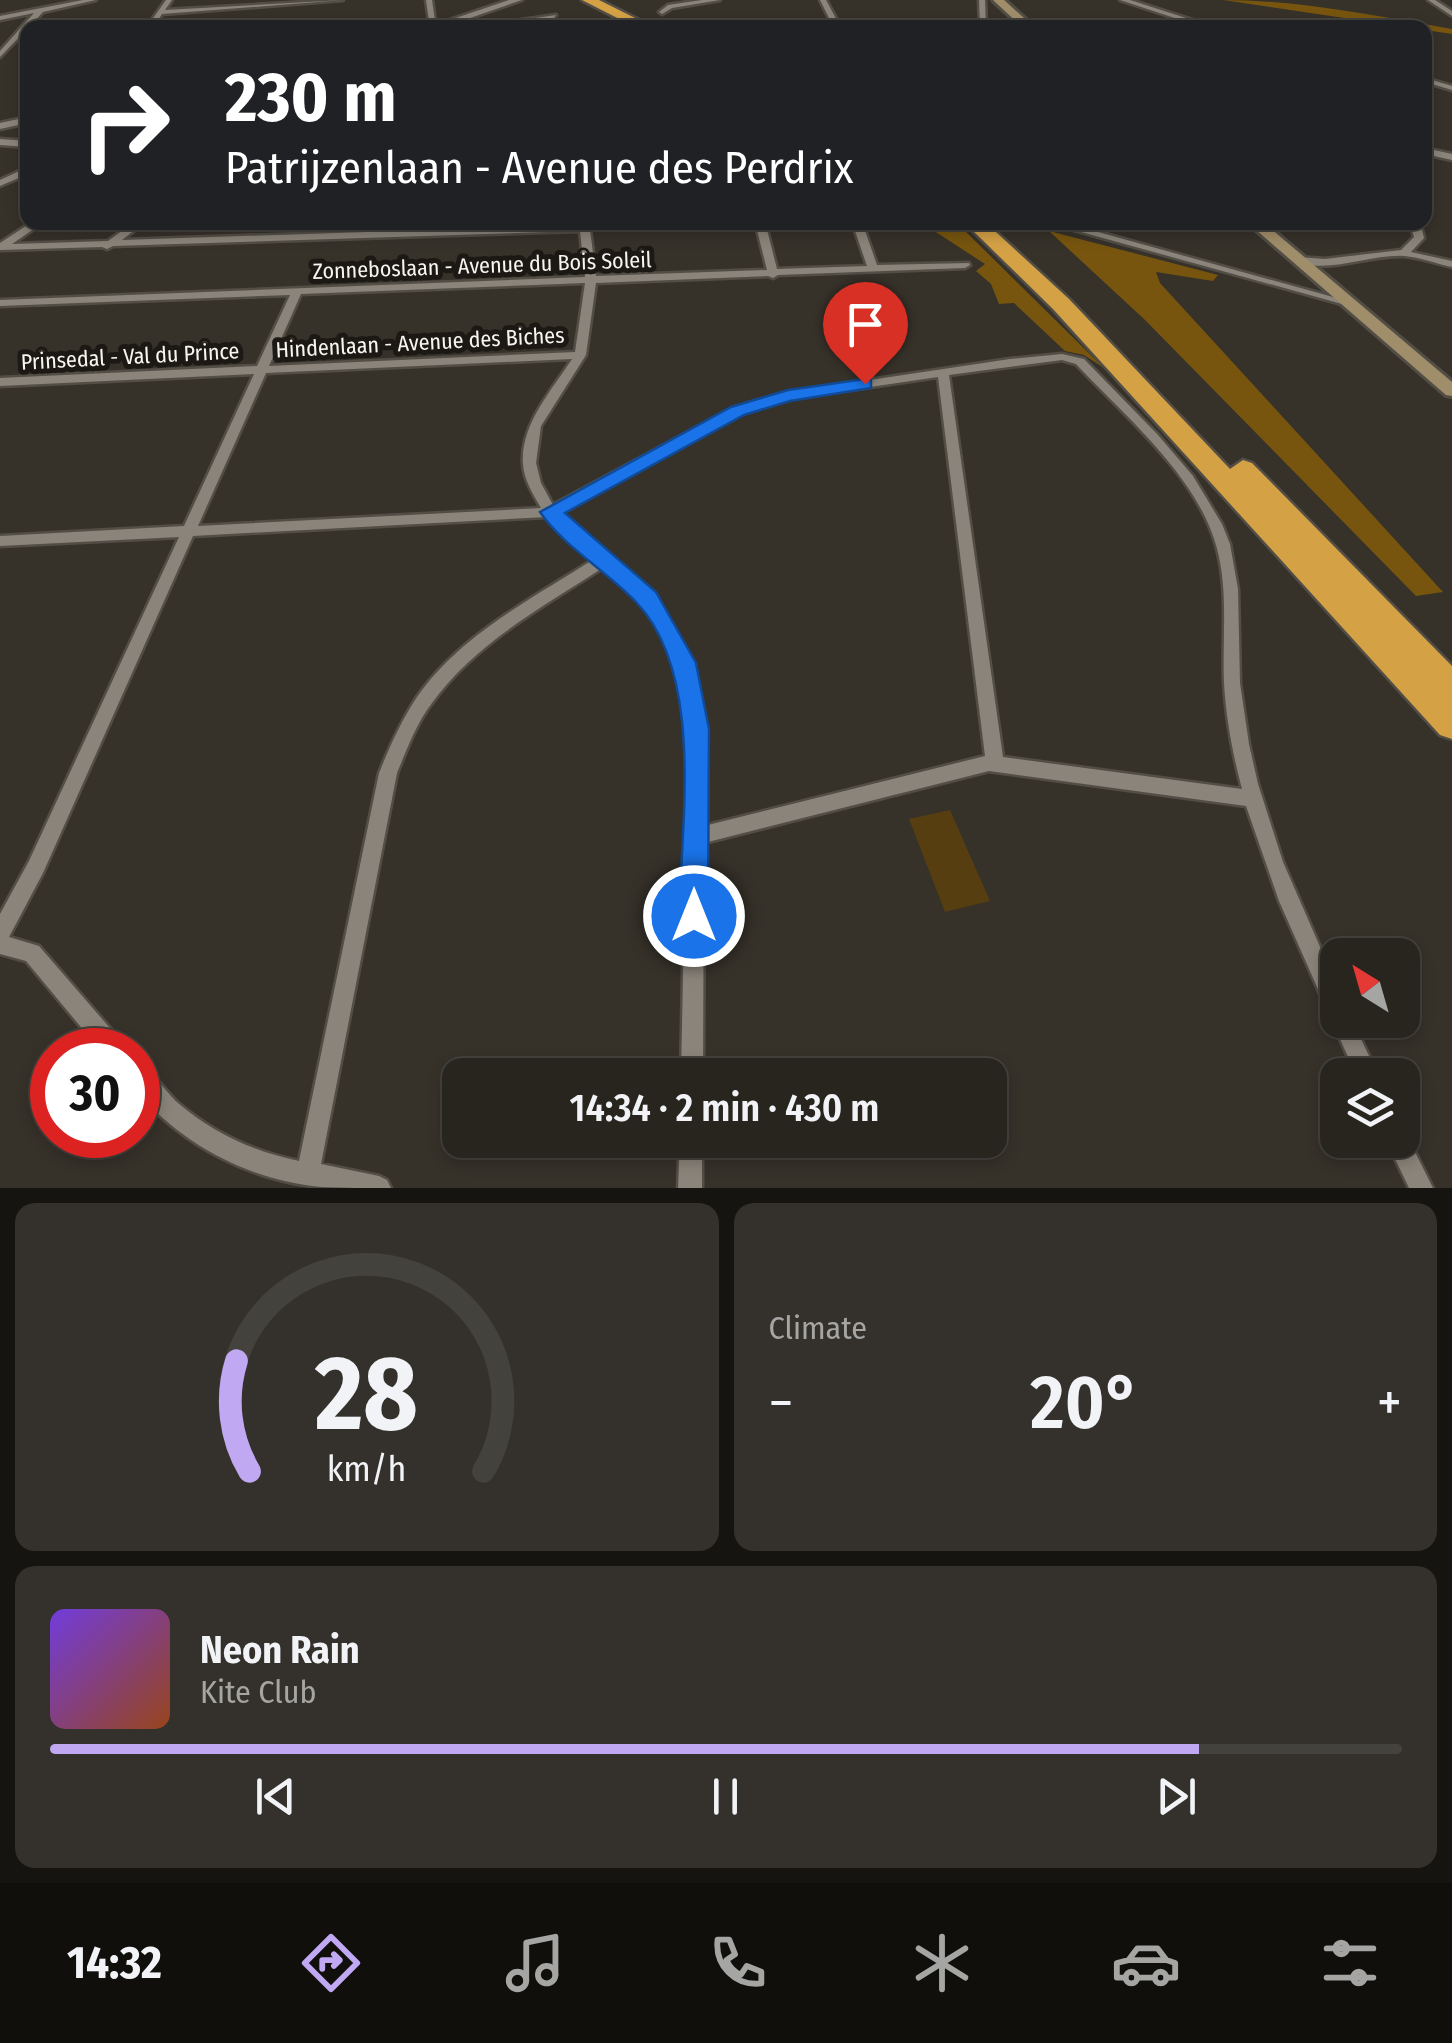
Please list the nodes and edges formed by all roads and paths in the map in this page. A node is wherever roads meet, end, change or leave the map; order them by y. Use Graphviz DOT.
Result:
graph roads {
  1 [pos="51,0"];
  2 [pos="93,0"];
  3 [pos="168,0"];
  4 [pos="340,0"];
  5 [pos="518,0"];
  6 [pos="571,0"];
  7 [pos="588,0"];
  8 [pos="717,0"];
  9 [pos="998,0"];
  10 [pos="1122,0"];
  11 [pos="1210,0"];
  12 [pos="312,1"];
  13 [pos="1434,2"];
  14 [pos="1239,3"];
  15 [pos="1452,4"];
  16 [pos="41,10"];
  17 [pos="160,12"];
  18 [pos="662,12"];
  19 [pos="1452,14"];
  20 [pos="554,16"];
  21 [pos="0,18"];
  22 [pos="33,20"];
  23 [pos="154,20"];
  24 [pos="454,20"];
  25 [pos="527,20"];
  26 [pos="613,20"];
  27 [pos="632,20"];
  28 [pos="1021,20"];
  29 [pos="1190,20"];
  30 [pos="20,34"];
  31 [pos="0,55"];
  32 [pos="27,230"];
  33 [pos="130,230"];
  34 [pos="382,230"];
  35 [pos="502,230"];
  36 [pos="585,230"];
  37 [pos="762,230"];
  38 [pos="860,230"];
  39 [pos="982,230"];
  40 [pos="1004,230"];
  41 [pos="1079,230"];
  42 [pos="1263,230"];
  43 [pos="1417,230"];
  44 [pos="380,236"];
  45 [pos="107,246"];
  46 [pos="0,247"];
  47 [pos="1404,253"];
  48 [pos="1302,264"];
  49 [pos="1452,264"];
  50 [pos="965,266"];
  51 [pos="874,270"];
  52 [pos="773,275"];
  53 [pos="591,281"];
  54 [pos="297,292"];
  55 [pos="0,302"];
  56 [pos="1346,302"];
  57 [pos="580,355"];
  58 [pos="261,370"];
  59 [pos="943,373"];
  60 [pos="0,382"];
  61 [pos="1452,391"];
  62 [pos="550,512"];
  63 [pos="188,531"];
  64 [pos="0,541"];
  65 [pos="604,560"];
  66 [pos="1452,687"];
  67 [pos="1452,725"];
  68 [pos="995,764"];
  69 [pos="1254,799"];
  70 [pos="694,837"];
  71 [pos="0,934"];
  72 [pos="0,944"];
  73 [pos="1320,970"];
  74 [pos="95,1028"];
  75 [pos="692,1058"];
  76 [pos="160,1099"];
  77 [pos="691,1158"];
  78 [pos="1406,1158"];
  79 [pos="308,1173"];
  80 [pos="378,1188"];
  81 [pos="690,1188"];
  82 [pos="1421,1188"];
  1 -- 16 [label="street"];
  2 -- 16 [label="street"];
  3 -- 17 [label="street"];
  4 -- 12 [label="street"];
  5 -- 24 [label="street"];
  6 -- 26 [label="highway"];
  7 -- 27 [label="highway"];
  8 -- 18 [label="street"];
  9 -- 28 [label="main road"];
  10 -- 29 [label="street"];
  11 -- 14 [label="street"];
  12 -- 17 [label="street"];
  13 -- 15 [label="street"];
  13 -- 19 [label="street"];
  16 -- 21 [label="street"];
  16 -- 22 [label="street"];
  17 -- 23 [label="street"];
  20 -- 25 [label="street"];
  30 -- 31 [label="street"];
  32 -- 46 [label="street"];
  33 -- 45 [label="street"];
  34 -- 44 [label="street"];
  35 -- 44 [label="street"];
  36 -- 53 [label="street"];
  37 -- 52 [label="street"];
  38 -- 51 [label="street"];
  39 -- 67 [label="highway"];
  40 -- 66 [label="highway"];
  41 -- 56 [label="street"];
  42 -- 48 [label="main road"];
  43 -- 47 [label="street"];
  44 -- 45 [label="street"];
  45 -- 46 [label="street"];
  47 -- 48 [label="street"];
  47 -- 49 [label="street"];
  48 -- 56 [label="main road"];
  50 -- 51 [label="street, Zonneboslaan - Avenue du Bois Soleil"];
  51 -- 52 [label="street, Zonneboslaan - Avenue du Bois Soleil"];
  52 -- 53 [label="street, Zonneboslaan - Avenue du Bois Soleil"];
  53 -- 54 [label="street, Zonneboslaan - Avenue du Bois Soleil"];
  53 -- 57 [label="street"];
  54 -- 55 [label="street, Zonneboslaan - Avenue du Bois Soleil"];
  54 -- 58 [label="street"];
  56 -- 61 [label="main road"];
  57 -- 58 [label="street, Hindenlaan - Avenue des Biches"];
  57 -- 62 [label="street"];
  58 -- 60 [label="street, Prinsedal - Val du Prince"];
  58 -- 63 [label="street"];
  59 -- 62 [label="street"];
  59 -- 68 [label="street"];
  59 -- 69 [label="street"];
  62 -- 63 [label="street"];
  62 -- 65 [label="street"];
  63 -- 64 [label="street"];
  63 -- 71 [label="street"];
  65 -- 70 [label="street"];
  65 -- 79 [label="street"];
  68 -- 69 [label="street"];
  68 -- 70 [label="street"];
  69 -- 73 [label="street"];
  70 -- 75 [label="street"];
  72 -- 74 [label="street"];
  76 -- 79 [label="street"];
  77 -- 81 [label="street"];
  78 -- 82 [label="street"];
  79 -- 80 [label="street"];
}
